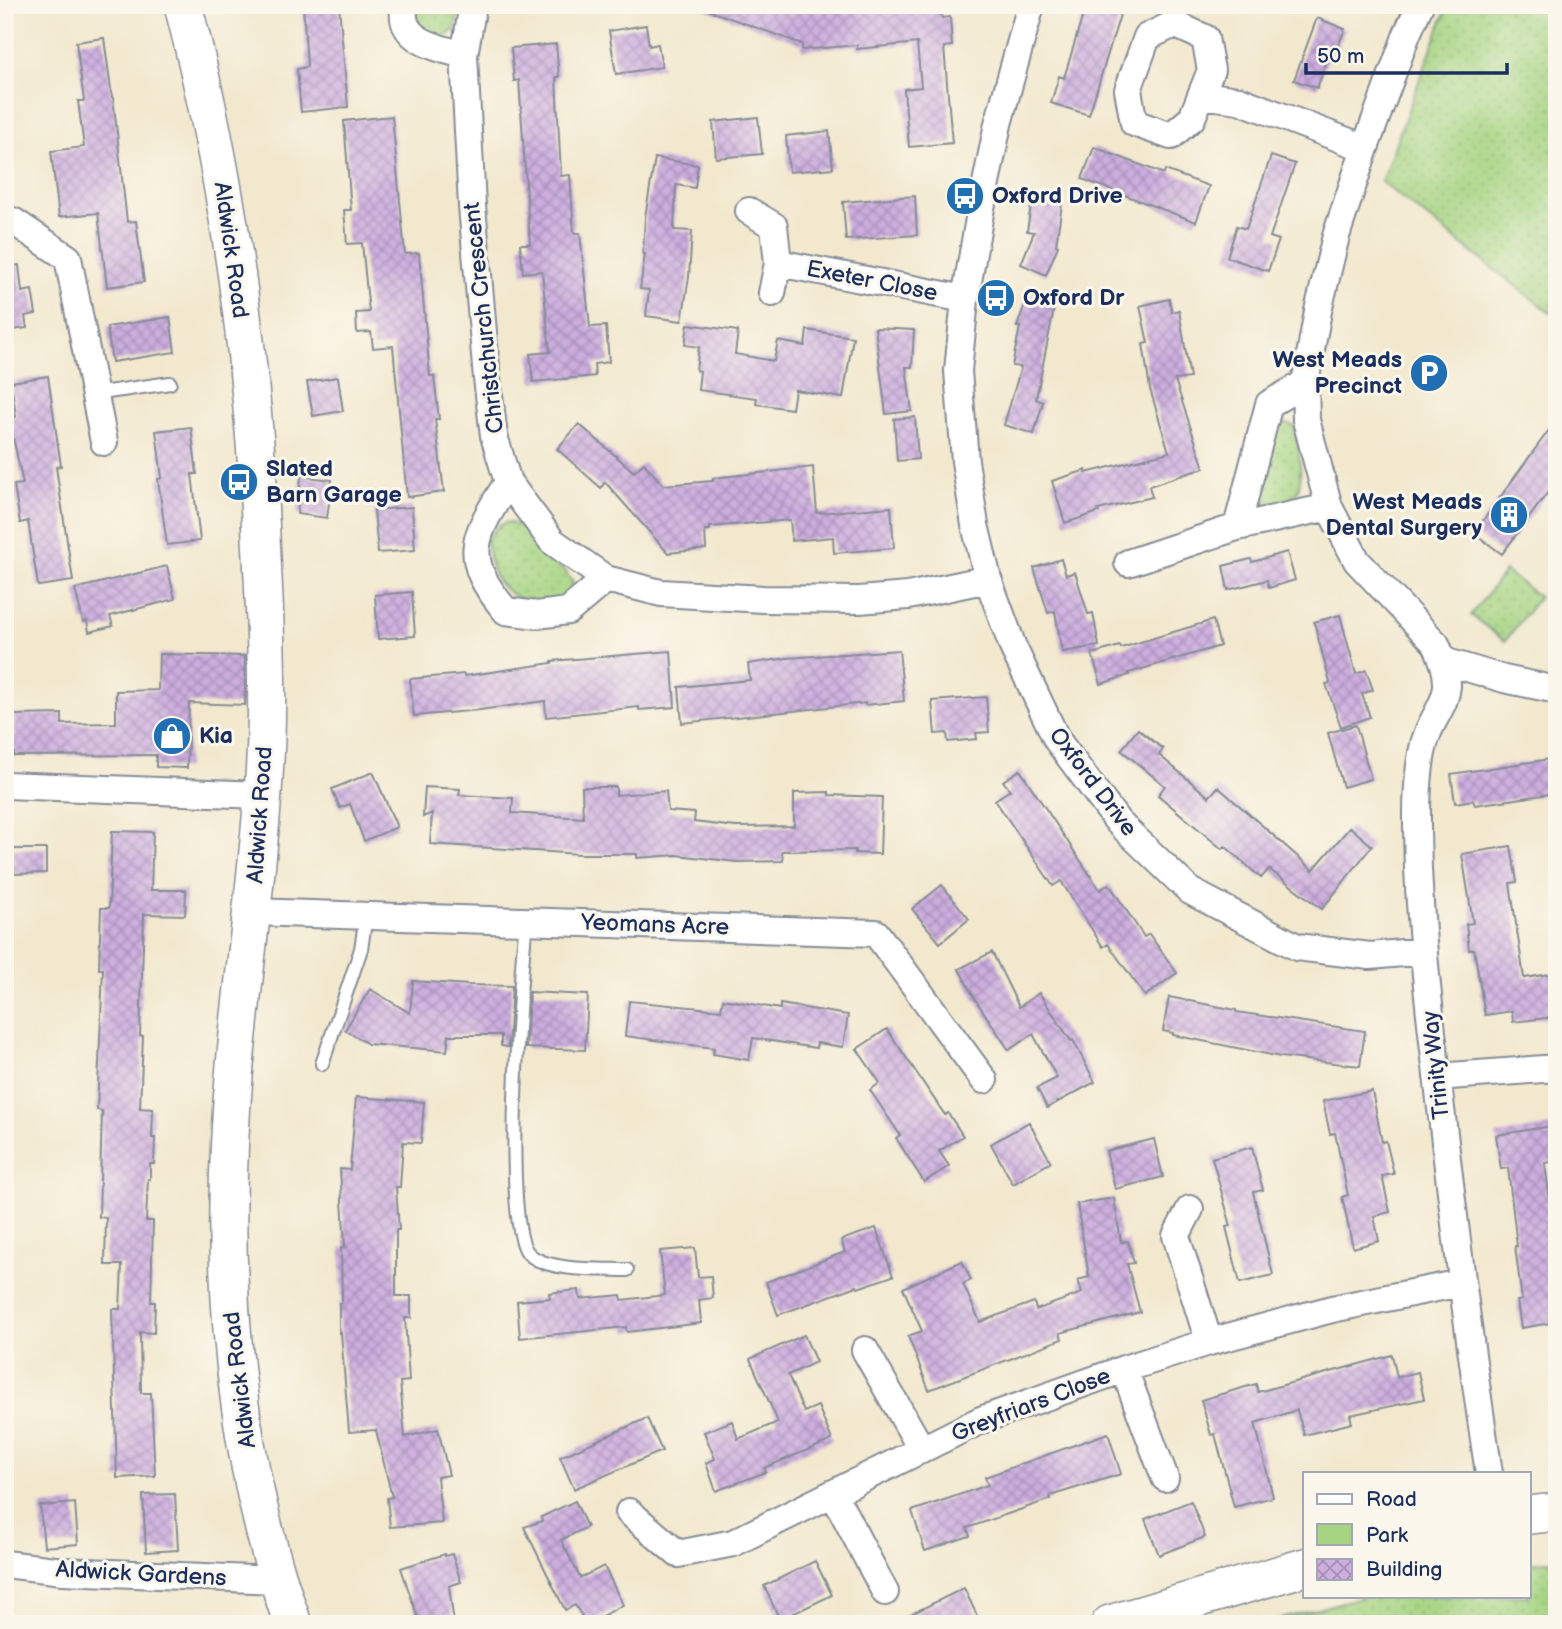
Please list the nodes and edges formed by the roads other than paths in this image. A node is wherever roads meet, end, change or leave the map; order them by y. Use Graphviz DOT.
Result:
graph roads {
  1 [pos="183,5"];
  2 [pos="405,5"];
  3 [pos="474,5"];
  4 [pos="1031,5"];
  5 [pos="1420,5"];
  6 [pos="464,55"];
  7 [pos="1201,95"];
  8 [pos="1364,148"];
  9 [pos="749,211"];
  10 [pos="5,222"];
  11 [pos="778,263"];
  12 [pos="772,293"];
  13 [pos="965,299"];
  14 [pos="170,383"];
  15 [pos="1305,383"];
  16 [pos="94,394"];
  17 [pos="104,442"];
  18 [pos="508,482"];
  19 [pos="1329,507"];
  20 [pos="1237,527"];
  21 [pos="1128,562"];
  22 [pos="606,579"];
  23 [pos="988,579"];
  24 [pos="1444,661"];
  25 [pos="1557,690"];
  26 [pos="5,785"];
  27 [pos="261,795"];
  28 [pos="252,912"];
  29 [pos="366,916"];
  30 [pos="526,921"];
  31 [pos="1423,951"];
  32 [pos="322,1065"];
  33 [pos="1557,1068"];
  34 [pos="1437,1077"];
  35 [pos="984,1080"];
  36 [pos="1190,1209"];
  37 [pos="627,1270"];
  38 [pos="1461,1283"];
  39 [pos="1209,1342"];
  40 [pos="865,1350"];
  41 [pos="1124,1369"];
  42 [pos="922,1450"];
  43 [pos="1489,1472"];
  44 [pos="1165,1478"];
  45 [pos="833,1493"];
  46 [pos="629,1511"];
  47 [pos="1557,1512"];
  48 [pos="1530,1515"];
  49 [pos="5,1564"];
  50 [pos="1303,1568"];
  51 [pos="278,1580"];
  52 [pos="886,1592"];
  53 [pos="293,1624"];
  54 [pos="1110,1624"];
  1 -- 27 [label="main road, Aldwick Road"];
  2 -- 6 [label="street"];
  3 -- 6 [label="street, Christchurch Crescent"];
  4 -- 13 [label="street, Oxford Drive"];
  5 -- 8 [label="street"];
  6 -- 18 [label="street, Christchurch Crescent"];
  7 -- 8 [label="street"];
  8 -- 15 [label="street"];
  9 -- 11 [label="street, Exeter Close"];
  10 -- 16 [label="street"];
  11 -- 12 [label="street, Exeter Close"];
  11 -- 13 [label="street, Exeter Close"];
  13 -- 23 [label="street, Oxford Drive"];
  14 -- 16 [label="lane"];
  15 -- 19 [label="street"];
  15 -- 20 [label="street"];
  16 -- 17 [label="street"];
  18 -- 22 [label="street, Christchurch Crescent"];
  18 -- 22 [label="street"];
  19 -- 20 [label="street"];
  19 -- 24 [label="street"];
  20 -- 21 [label="street"];
  22 -- 23 [label="street, Christchurch Crescent"];
  23 -- 31 [label="street, Oxford Drive"];
  24 -- 25 [label="street"];
  24 -- 31 [label="street, Trinity Way"];
  26 -- 27 [label="street"];
  27 -- 28 [label="main road, Aldwick Road"];
  28 -- 29 [label="street, Yeomans Acre"];
  28 -- 51 [label="main road, Aldwick Road"];
  29 -- 30 [label="street, Yeomans Acre"];
  29 -- 32 [label="lane"];
  30 -- 35 [label="street, Yeomans Acre"];
  30 -- 37 [label="lane"];
  31 -- 34 [label="street, Trinity Way"];
  33 -- 34 [label="street"];
  34 -- 38 [label="street, Trinity Way"];
  36 -- 39 [label="street"];
  38 -- 39 [label="street, Greyfriars Close"];
  38 -- 43 [label="street, Trinity Way"];
  39 -- 41 [label="street, Greyfriars Close"];
  40 -- 42 [label="street"];
  41 -- 42 [label="street, Greyfriars Close"];
  41 -- 44 [label="street"];
  42 -- 45 [label="street, Greyfriars Close"];
  45 -- 46 [label="street, Greyfriars Close"];
  45 -- 52 [label="street"];
  47 -- 48 [label="main road"];
  49 -- 51 [label="street, Aldwick Gardens"];
  50 -- 54 [label="main road"];
  51 -- 53 [label="main road, Aldwick Road"];
}
